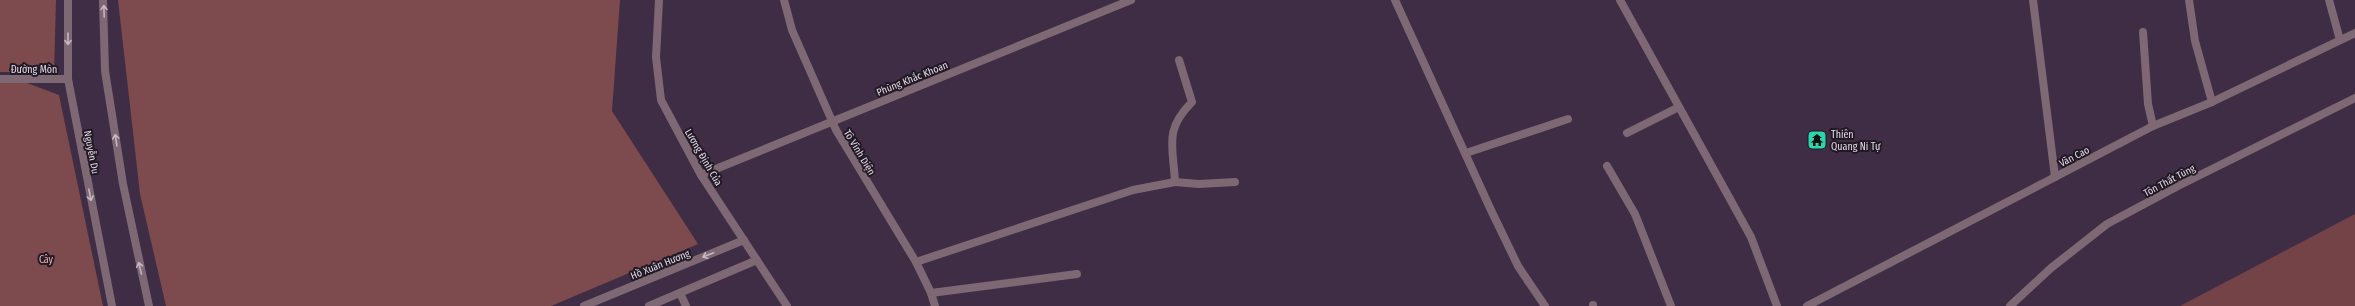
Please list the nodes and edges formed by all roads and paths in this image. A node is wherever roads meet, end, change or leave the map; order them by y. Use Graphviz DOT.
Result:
graph roads {
  1 [pos="68,0"];
  2 [pos="103,0"];
  3 [pos="660,0"];
  4 [pos="784,0"];
  5 [pos="1131,0"];
  6 [pos="1395,0"];
  7 [pos="1620,0"];
  8 [pos="2033,0"];
  9 [pos="2189,0"];
  10 [pos="2329,0"];
  11 [pos="2143,32"];
  12 [pos="2355,34"];
  13 [pos="2340,40"];
  14 [pos="1179,60"];
  15 [pos="0,79"];
  16 [pos="68,79"];
  17 [pos="2355,98"];
  18 [pos="2212,102"];
  19 [pos="1679,107"];
  20 [pos="1568,119"];
  21 [pos="832,122"];
  22 [pos="2153,126"];
  23 [pos="1627,133"];
  24 [pos="1466,153"];
  25 [pos="1607,166"];
  26 [pos="702,175"];
  27 [pos="2055,176"];
  28 [pos="1175,182"];
  29 [pos="1235,182"];
  30 [pos="744,240"];
  31 [pos="757,260"];
  32 [pos="916,262"];
  33 [pos="1077,274"];
  34 [pos="680,293"];
  35 [pos="931,293"];
  36 [pos="112,306"];
  37 [pos="149,306"];
  38 [pos="584,306"];
  39 [pos="649,306"];
  40 [pos="686,306"];
  41 [pos="787,306"];
  42 [pos="934,306"];
  43 [pos="1545,306"];
  44 [pos="1671,306"];
  45 [pos="1777,306"];
  46 [pos="1807,306"];
  47 [pos="2010,306"];
  1 -- 16 [label="street, Nguyễn Du, one-way"];
  37 -- 2 [label="street, one-way"];
  3 -- 26 [label="street, Lương Định Của"];
  4 -- 21 [label="street, Tô Vĩnh Diện"];
  5 -- 21 [label="street, Phùng Khắc Khoan"];
  6 -- 24 [label="street"];
  7 -- 19 [label="street"];
  8 -- 27 [label="street"];
  9 -- 18 [label="street"];
  10 -- 13 [label="street"];
  11 -- 22 [label="street"];
  12 -- 13 [label="street, Văn Cao"];
  13 -- 18 [label="street, Văn Cao"];
  14 -- 28 [label="street"];
  15 -- 16 [label="street, Đường Mòn"];
  16 -- 36 [label="street, Nguyễn Du, one-way"];
  17 -- 47 [label="street, Tôn Thất Tùng"];
  18 -- 22 [label="street, Văn Cao"];
  19 -- 23 [label="street"];
  19 -- 45 [label="street"];
  20 -- 24 [label="street"];
  21 -- 26 [label="street, Phùng Khắc Khoan"];
  21 -- 32 [label="street, Tô Vĩnh Diện"];
  22 -- 27 [label="street, Văn Cao"];
  24 -- 43 [label="street"];
  25 -- 44 [label="street"];
  26 -- 30 [label="street, Lương Định Của"];
  27 -- 46 [label="street, Văn Cao"];
  28 -- 29 [label="street"];
  28 -- 32 [label="street"];
  30 -- 31 [label="street, Lương Định Của"];
  30 -- 38 [label="street, Hồ Xuân Hương, one-way"];
  31 -- 34 [label="street"];
  31 -- 41 [label="street, Lương Định Của"];
  32 -- 35 [label="street, Tô Vĩnh Diện"];
  33 -- 35 [label="street"];
  34 -- 39 [label="street"];
  34 -- 40 [label="street"];
  35 -- 42 [label="street, Tô Vĩnh Diện"];
}
